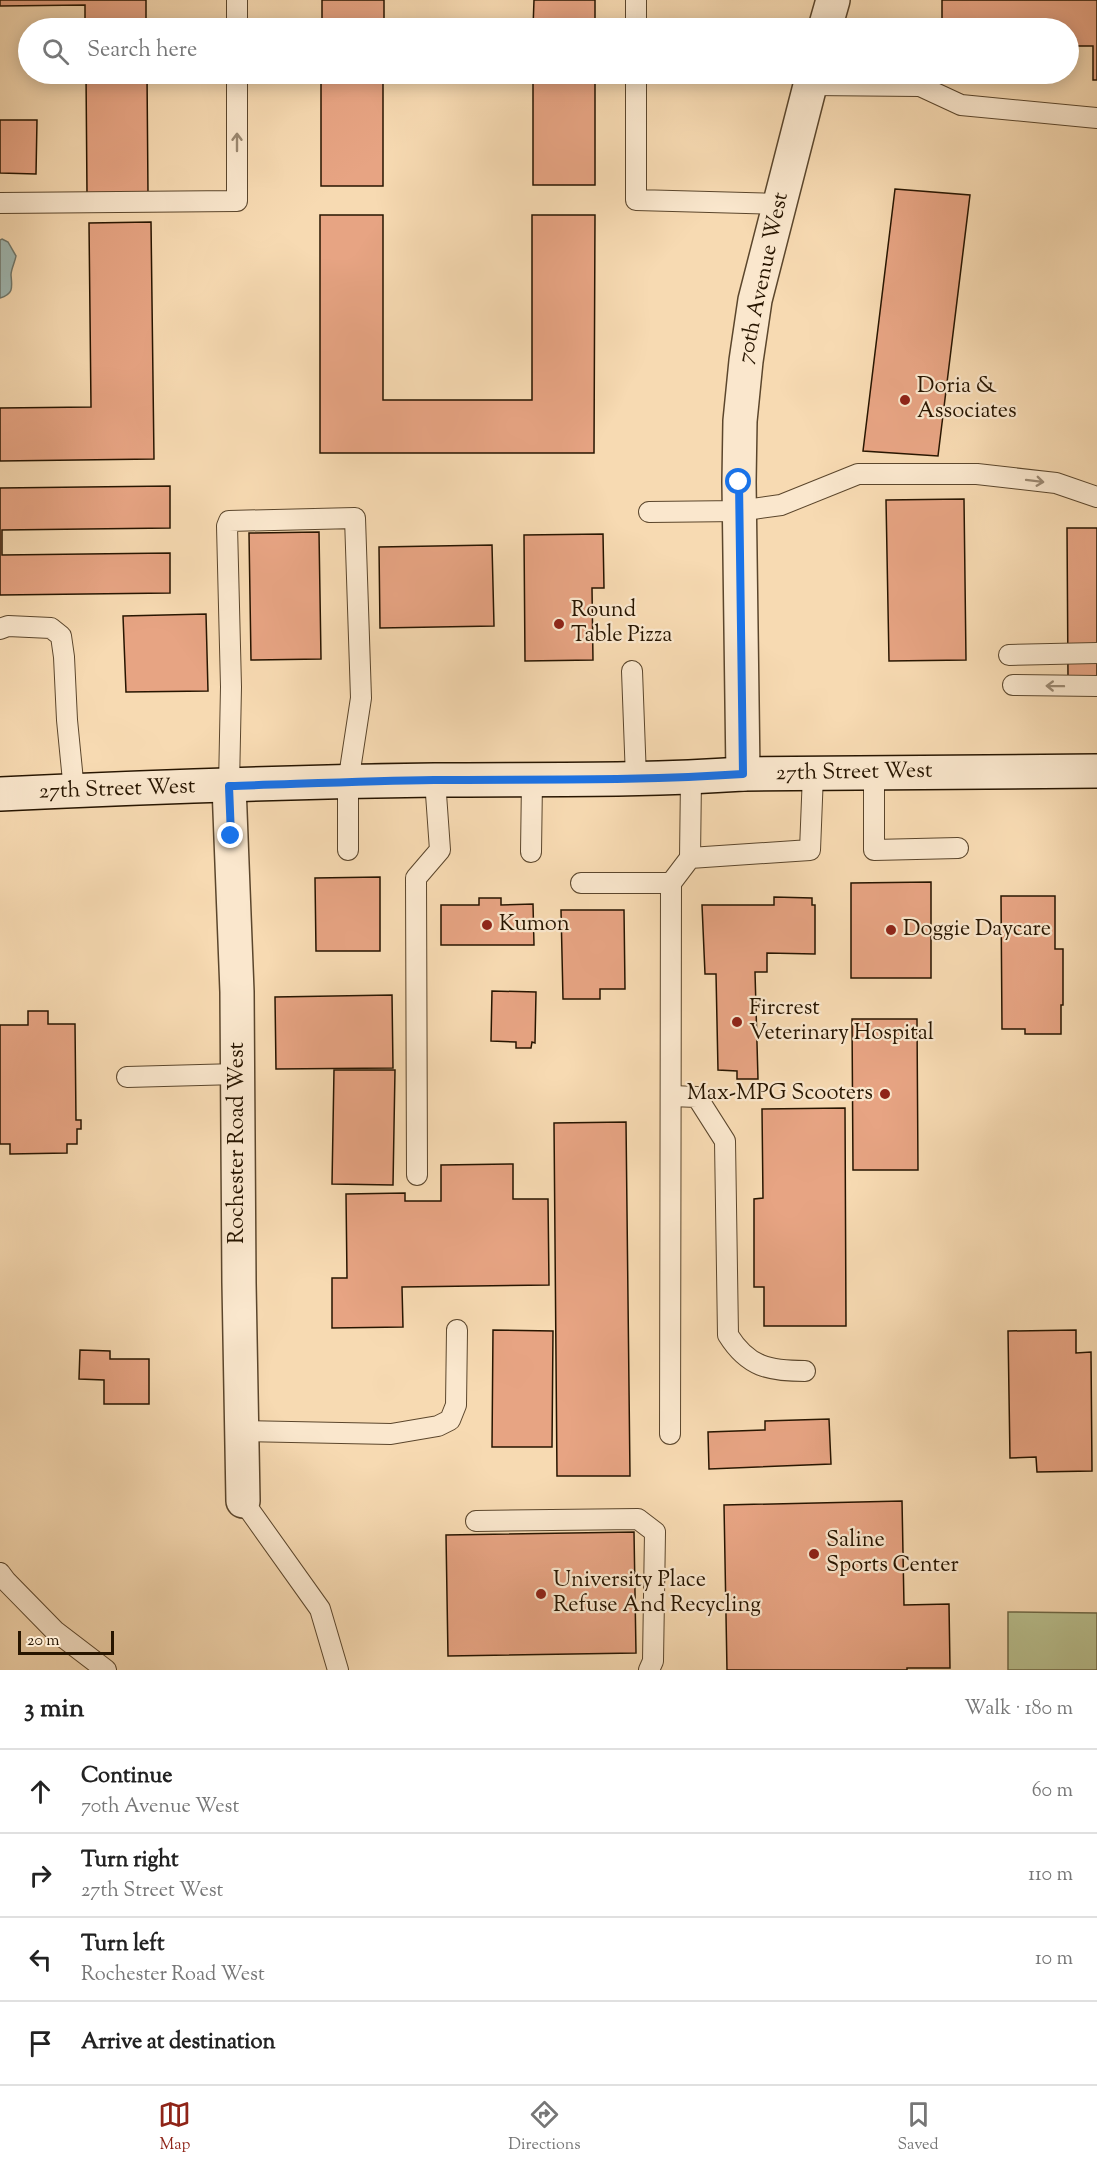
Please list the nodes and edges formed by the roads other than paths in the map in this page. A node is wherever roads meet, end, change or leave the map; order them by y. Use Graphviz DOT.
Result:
graph roads {
  1 [pos="237,0"];
  2 [pos="636,0"];
  3 [pos="833,0"];
  4 [pos="237,18"];
  5 [pos="636,18"];
  6 [pos="828,18"];
  7 [pos="237,84"];
  8 [pos="636,84"];
  9 [pos="811,84"];
  10 [pos="889,84"];
  11 [pos="1097,118"];
  12 [pos="0,203"];
  13 [pos="779,204"];
  14 [pos="1097,496"];
  15 [pos="739,511"];
  16 [pos="649,513"];
  17 [pos="0,629"];
  18 [pos="1097,653"];
  19 [pos="1009,655"];
  20 [pos="632,671"];
  21 [pos="1012,685"];
  22 [pos="1097,686"];
  23 [pos="1097,771"];
  24 [pos="743,774"];
  25 [pos="813,774"];
  26 [pos="874,774"];
  27 [pos="636,778"];
  28 [pos="691,778"];
  29 [pos="435,780"];
  30 [pos="532,781"];
  31 [pos="348,783"];
  32 [pos="229,786"];
  33 [pos="74,791"];
  34 [pos="0,794"];
  35 [pos="958,848"];
  36 [pos="348,850"];
  37 [pos="531,852"];
  38 [pos="690,858"];
  39 [pos="581,883"];
  40 [pos="671,883"];
  41 [pos="237,1074"];
  42 [pos="127,1077"];
  43 [pos="671,1096"];
  44 [pos="417,1175"];
  45 [pos="457,1330"];
  46 [pos="805,1371"];
  47 [pos="242,1431"];
  48 [pos="670,1434"];
  49 [pos="243,1501"];
  50 [pos="476,1521"];
  51 [pos="0,1573"];
  52 [pos="106,1670"];
  53 [pos="338,1670"];
  54 [pos="649,1670"];
  1 -- 4 [label="lane"];
  2 -- 5 [label="lane"];
  3 -- 6 [label="street"];
  12 -- 7 [label="lane, one-way"];
  8 -- 13 [label="lane"];
  9 -- 13 [label="street, 70th Avenue West"];
  10 -- 11 [label="lane"];
  13 -- 15 [label="street, 70th Avenue West"];
  15 -- 14 [label="lane, one-way"];
  15 -- 16 [label="lane"];
  15 -- 24 [label="street, 70th Avenue West"];
  17 -- 33 [label="lane"];
  18 -- 19 [label="lane"];
  20 -- 27 [label="lane"];
  22 -- 21 [label="lane, one-way"];
  23 -- 26 [label="street, 27th Street West"];
  24 -- 25 [label="street, 27th Street West"];
  24 -- 28 [label="street, 27th Street West"];
  25 -- 26 [label="street, 27th Street West"];
  25 -- 38 [label="lane"];
  26 -- 35 [label="lane"];
  27 -- 28 [label="street, 27th Street West"];
  27 -- 30 [label="street, 27th Street West"];
  28 -- 38 [label="lane"];
  29 -- 30 [label="street, 27th Street West"];
  29 -- 31 [label="street, 27th Street West"];
  29 -- 44 [label="lane"];
  30 -- 37 [label="lane"];
  31 -- 32 [label="street, 27th Street West"];
  31 -- 32 [label="lane"];
  31 -- 36 [label="lane"];
  32 -- 33 [label="street, 27th Street West"];
  32 -- 41 [label="street, Rochester Road West"];
  33 -- 34 [label="street, 27th Street West"];
  38 -- 40 [label="lane"];
  39 -- 40 [label="lane"];
  40 -- 43 [label="lane"];
  41 -- 42 [label="lane"];
  41 -- 47 [label="street, Rochester Road West"];
  43 -- 46 [label="lane"];
  43 -- 48 [label="lane"];
  45 -- 47 [label="lane"];
  47 -- 49 [label="street, Rochester Road West"];
  49 -- 53 [label="lane"];
  50 -- 54 [label="lane"];
  51 -- 52 [label="lane"];
}
